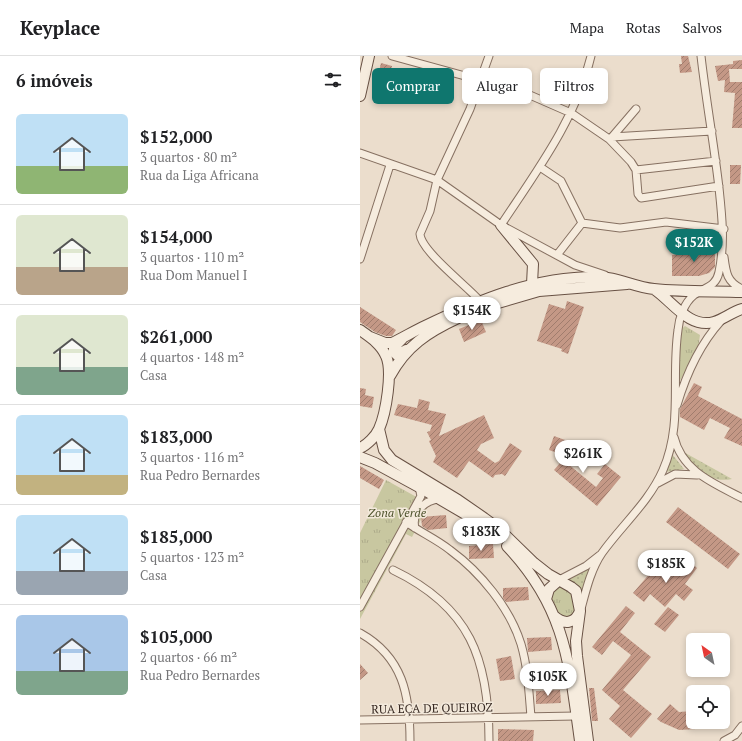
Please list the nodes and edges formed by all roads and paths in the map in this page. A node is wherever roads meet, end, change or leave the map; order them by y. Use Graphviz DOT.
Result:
graph roads {
  1 [pos="369,56"];
  2 [pos="392,56"];
  3 [pos="489,56"];
  4 [pos="592,56"];
  5 [pos="701,56"];
  6 [pos="485,68"];
  7 [pos="462,75"];
  8 [pos="532,95"];
  9 [pos="360,96"];
  10 [pos="471,104"];
  11 [pos="636,109"];
  12 [pos="571,113"];
  13 [pos="712,131"];
  14 [pos="611,138"];
  15 [pos="360,153"];
  16 [pos="716,160"];
  17 [pos="390,164"];
  18 [pos="540,167"];
  19 [pos="636,170"];
  20 [pos="437,180"];
  21 [pos="719,186"];
  22 [pos="582,223"];
  23 [pos="501,225"];
  24 [pos="724,229"];
  25 [pos="723,248"];
  26 [pos="361,251"];
  27 [pos="556,255"];
  28 [pos="360,259"];
  29 [pos="612,277"];
  30 [pos="532,284"];
  31 [pos="628,284"];
  32 [pos="654,289"];
  33 [pos="742,289"];
  34 [pos="702,291"];
  35 [pos="742,292"];
  36 [pos="480,301"];
  37 [pos="742,309"];
  38 [pos="682,313"];
  39 [pos="723,318"];
  40 [pos="360,330"];
  41 [pos="370,337"];
  42 [pos="403,338"];
  43 [pos="408,349"];
  44 [pos="390,376"];
  45 [pos="674,415"];
  46 [pos="379,429"];
  47 [pos="674,435"];
  48 [pos="360,448"];
  49 [pos="360,457"];
  50 [pos="702,476"];
  51 [pos="419,486"];
  52 [pos="652,490"];
  53 [pos="742,498"];
  54 [pos="441,499"];
  55 [pos="406,522"];
  56 [pos="415,528"];
  57 [pos="602,554"];
  58 [pos="394,570"];
  59 [pos="559,580"];
  60 [pos="546,599"];
  61 [pos="360,607"];
  62 [pos="580,611"];
  63 [pos="554,616"];
  64 [pos="360,633"];
  65 [pos="576,716"];
  66 [pos="531,717"];
  67 [pos="489,718"];
  68 [pos="410,719"];
  69 [pos="360,720"];
  70 [pos="742,726"];
  71 [pos="410,741"];
  72 [pos="489,741"];
  73 [pos="580,741"];
  74 [pos="588,741"];
  75 [pos="724,741"];
  1 -- 9 [label="street"];
  2 -- 7 [label="street"];
  3 -- 6 [label="street"];
  4 -- 12 [label="street"];
  5 -- 13 [label="street"];
  8 -- 12 [label="street"];
  10 -- 20 [label="street"];
  11 -- 14 [label="street"];
  12 -- 14 [label="street"];
  12 -- 18 [label="street"];
  13 -- 14 [label="street"];
  13 -- 16 [label="street"];
  14 -- 19 [label="street"];
  15 -- 17 [label="street"];
  16 -- 19 [label="street"];
  16 -- 21 [label="street"];
  17 -- 20 [label="street"];
  17 -- 26 [label="street"];
  18 -- 22 [label="street"];
  18 -- 23 [label="street"];
  19 -- 21 [label="street"];
  20 -- 23 [label="street"];
  20 -- 36 [label="street"];
  21 -- 24 [label="street"];
  22 -- 24 [label="street"];
  22 -- 27 [label="street"];
  23 -- 27 [label="street"];
  23 -- 30 [label="street"];
  24 -- 25 [label="street"];
  25 -- 33 [label="street"];
  25 -- 34 [label="street"];
  26 -- 28 [label="street"];
  27 -- 29 [label="street"];
  29 -- 30 [label="street"];
  29 -- 31 [label="street"];
  30 -- 36 [label="street"];
  31 -- 32 [label="street"];
  31 -- 43 [label="street"];
  32 -- 34 [label="street"];
  32 -- 38 [label="street"];
  34 -- 35 [label="street"];
  34 -- 38 [label="street"];
  36 -- 42 [label="street"];
  37 -- 39 [label="street"];
  38 -- 39 [label="street"];
  38 -- 45 [label="street"];
  39 -- 45 [label="street"];
  40 -- 41 [label="street"];
  41 -- 42 [label="street"];
  41 -- 44 [label="street"];
  42 -- 43 [label="street"];
  43 -- 44 [label="street"];
  44 -- 46 [label="street"];
  45 -- 47 [label="street"];
  46 -- 48 [label="street"];
  46 -- 59 [label="street"];
  47 -- 50 [label="street"];
  47 -- 52 [label="street"];
  49 -- 51 [label="street"];
  50 -- 52 [label="street"];
  50 -- 53 [label="street"];
  51 -- 54 [label="street"];
  51 -- 55 [label="street"];
  52 -- 57 [label="street"];
  54 -- 56 [label="street"];
  54 -- 60 [label="street"];
  55 -- 56 [label="street"];
  55 -- 61 [label="street"];
  56 -- 66 [label="street"];
  57 -- 59 [label="street"];
  57 -- 62 [label="street"];
  58 -- 67 [label="street"];
  59 -- 60 [label="street"];
  59 -- 62 [label="street"];
  60 -- 63 [label="street"];
  62 -- 63 [label="street"];
  62 -- 74 [label="street"];
  63 -- 65 [label="street"];
  64 -- 68 [label="street"];
  65 -- 66 [label="street, RUA EÇA DE QUEIROZ"];
  65 -- 73 [label="street"];
  66 -- 67 [label="street, RUA EÇA DE QUEIROZ"];
  67 -- 68 [label="street, RUA EÇA DE QUEIROZ"];
  67 -- 72 [label="street"];
  68 -- 69 [label="street, RUA EÇA DE QUEIROZ"];
  68 -- 71 [label="street"];
  70 -- 75 [label="street"];
}
